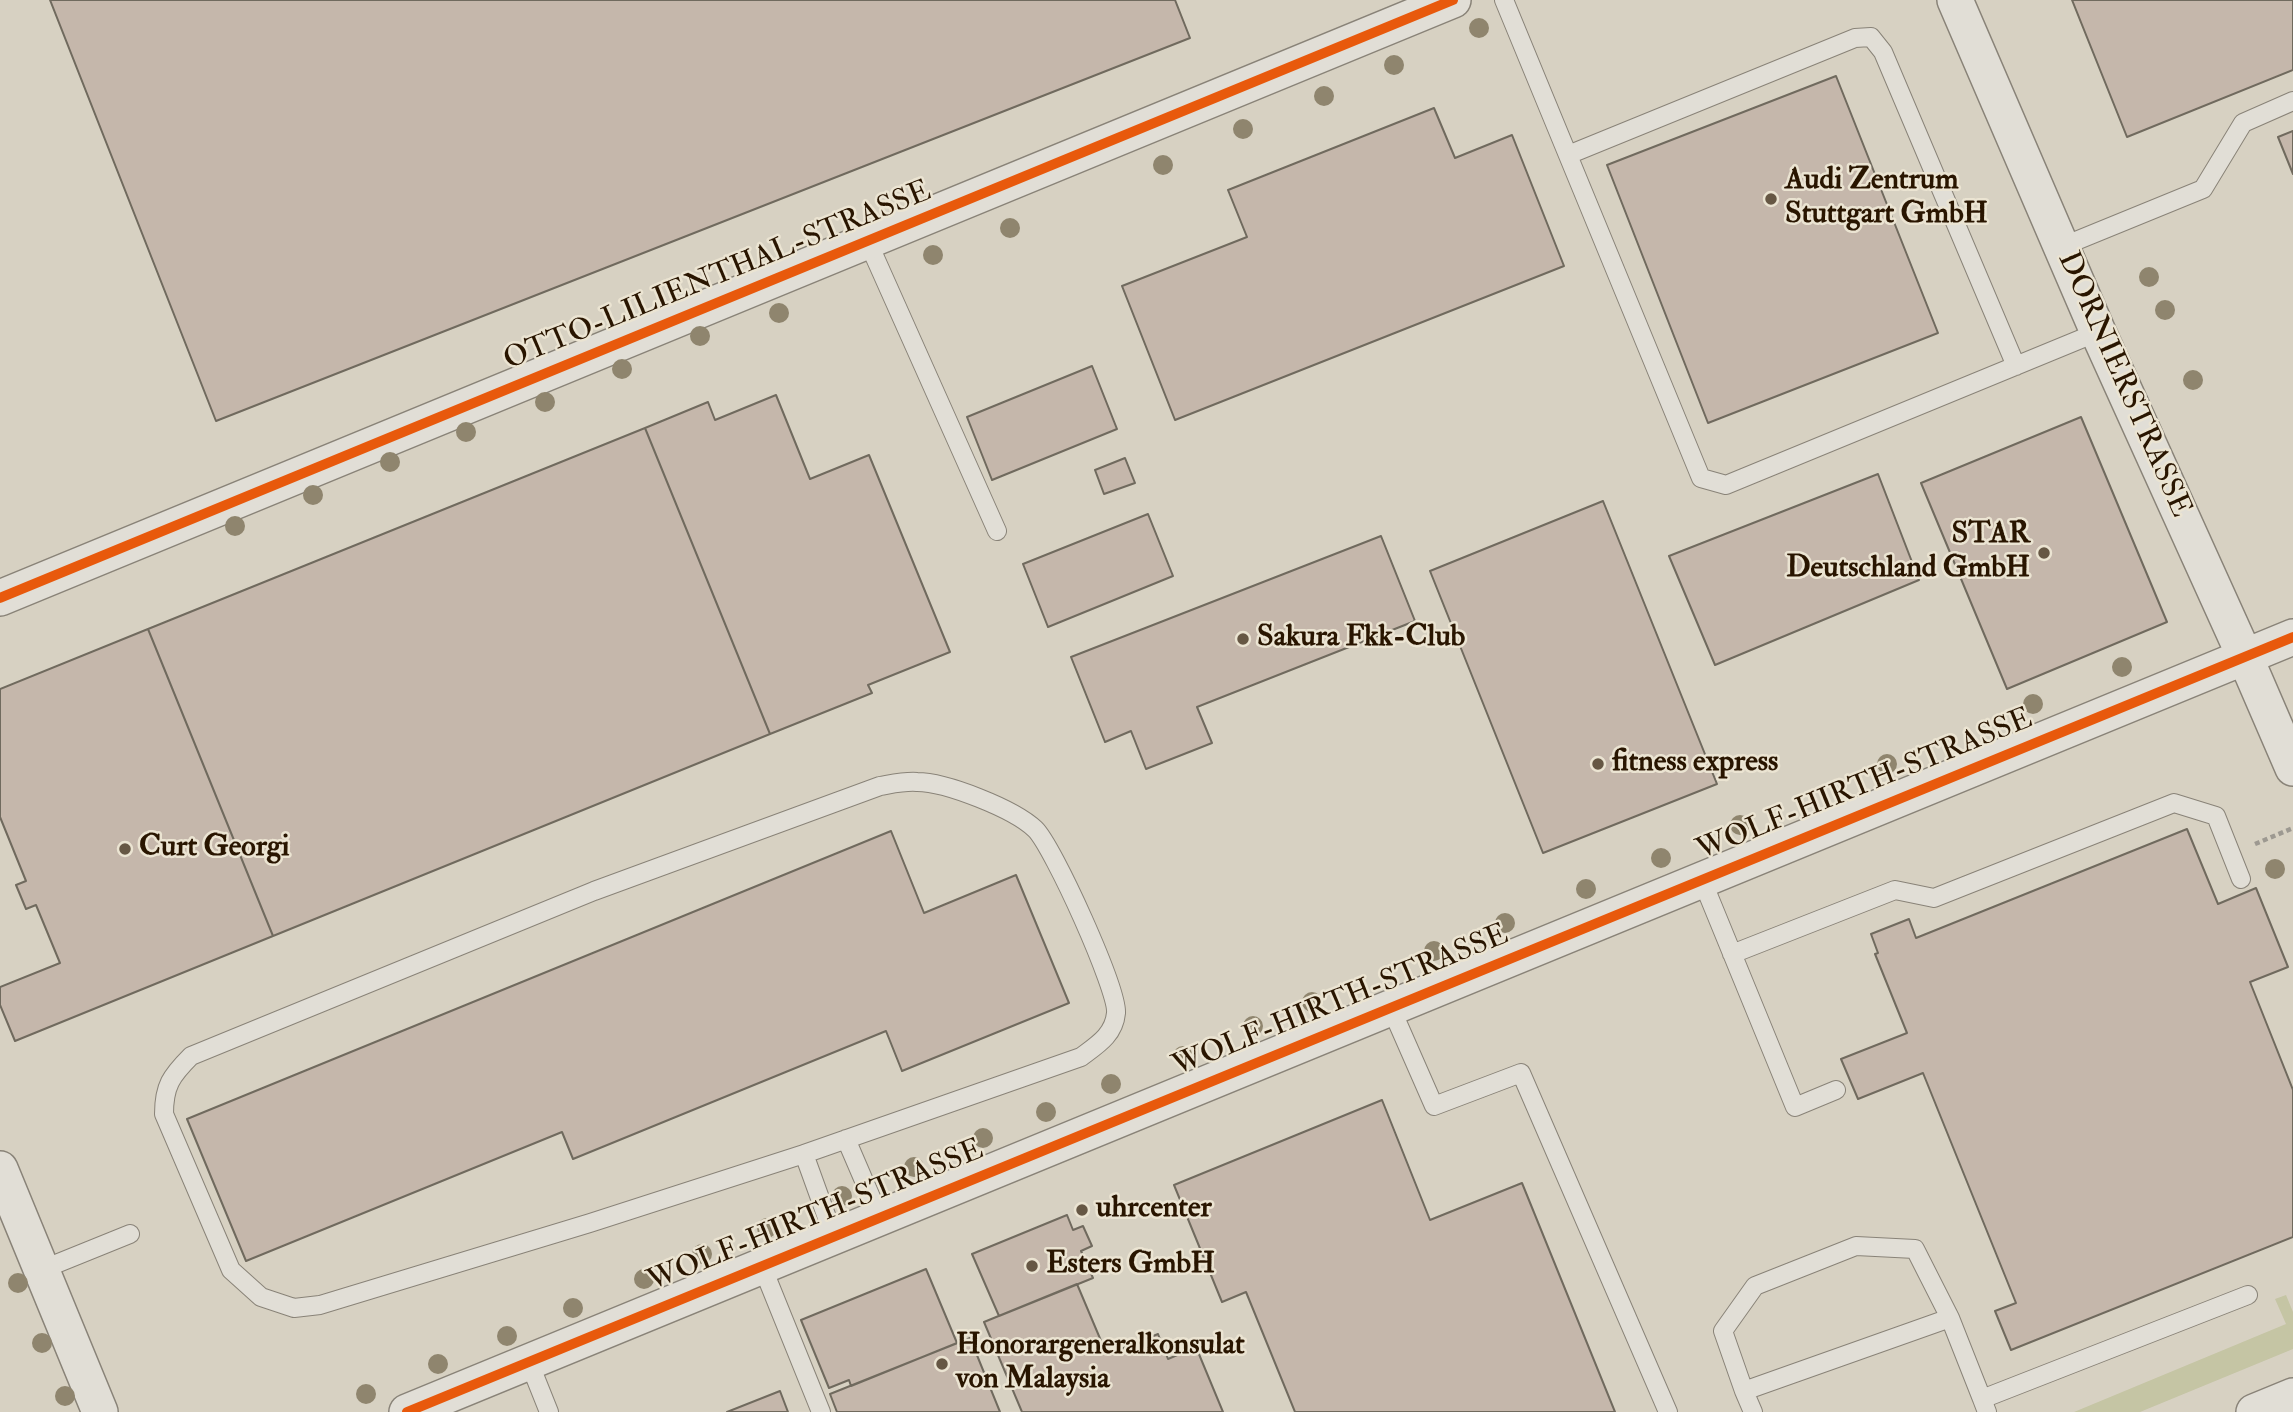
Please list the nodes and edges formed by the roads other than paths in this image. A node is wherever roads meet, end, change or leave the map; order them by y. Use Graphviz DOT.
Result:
graph roads {
  1 [pos="1453,0"];
  2 [pos="1504,0"];
  3 [pos="1955,0"];
  4 [pos="2293,101"];
  5 [pos="1568,155"];
  6 [pos="867,242"];
  7 [pos="2061,247"];
  8 [pos="2098,332"];
  9 [pos="2016,366"];
  10 [pos="997,531"];
  11 [pos="0,598"];
  12 [pos="2293,637"];
  13 [pos="2245,657"];
  14 [pos="2293,768"];
  15 [pos="2241,879"];
  16 [pos="1702,880"];
  17 [pos="1732,954"];
  18 [pos="1391,1008"];
  19 [pos="1836,1090"];
  20 [pos="846,1139"];
  21 [pos="804,1154"];
  22 [pos="0,1169"];
  23 [pos="9,1218"];
  24 [pos="880,1218"];
  25 [pos="130,1234"];
  26 [pos="834,1237"];
  27 [pos="762,1266"];
  28 [pos="41,1270"];
  29 [pos="2248,1295"];
  30 [pos="1950,1318"];
  31 [pos="529,1362"];
  32 [pos="1744,1391"];
  33 [pos="2293,1396"];
  34 [pos="1985,1406"];
  35 [pos="100,1412"];
  36 [pos="407,1412"];
  37 [pos="549,1412"];
  38 [pos="821,1412"];
  39 [pos="1668,1412"];
  40 [pos="1753,1412"];
  41 [pos="2254,1412"];
  1 -- 6 [label="street, OTTO-LILIENTHAL-STRASSE"];
  2 -- 5 [label="lane"];
  3 -- 7 [label="street, DORNIERSTRASSE"];
  4 -- 7 [label="lane"];
  5 -- 9 [label="lane"];
  5 -- 9 [label="lane"];
  6 -- 10 [label="lane"];
  6 -- 11 [label="street, OTTO-LILIENTHAL-STRASSE"];
  7 -- 8 [label="street, DORNIERSTRASSE"];
  8 -- 9 [label="lane"];
  8 -- 13 [label="street, DORNIERSTRASSE"];
  12 -- 13 [label="street, WOLF-HIRTH-STRASSE"];
  13 -- 14 [label="street, DORNIERSTRASSE"];
  13 -- 16 [label="street, WOLF-HIRTH-STRASSE"];
  15 -- 17 [label="lane"];
  16 -- 17 [label="lane"];
  16 -- 18 [label="street, WOLF-HIRTH-STRASSE"];
  17 -- 19 [label="lane"];
  18 -- 24 [label="street, WOLF-HIRTH-STRASSE"];
  18 -- 39 [label="lane"];
  20 -- 21 [label="lane"];
  20 -- 21 [label="lane"];
  20 -- 24 [label="lane"];
  21 -- 26 [label="lane"];
  22 -- 23 [label="street"];
  23 -- 28 [label="street"];
  24 -- 26 [label="street, WOLF-HIRTH-STRASSE"];
  25 -- 28 [label="lane"];
  26 -- 27 [label="street, WOLF-HIRTH-STRASSE"];
  27 -- 31 [label="street, WOLF-HIRTH-STRASSE"];
  27 -- 38 [label="lane"];
  28 -- 35 [label="street"];
  29 -- 34 [label="lane"];
  30 -- 32 [label="lane"];
  30 -- 32 [label="lane"];
  30 -- 34 [label="lane"];
  31 -- 36 [label="street, WOLF-HIRTH-STRASSE"];
  31 -- 37 [label="lane"];
  32 -- 40 [label="lane"];
  33 -- 41 [label="street"];
}
